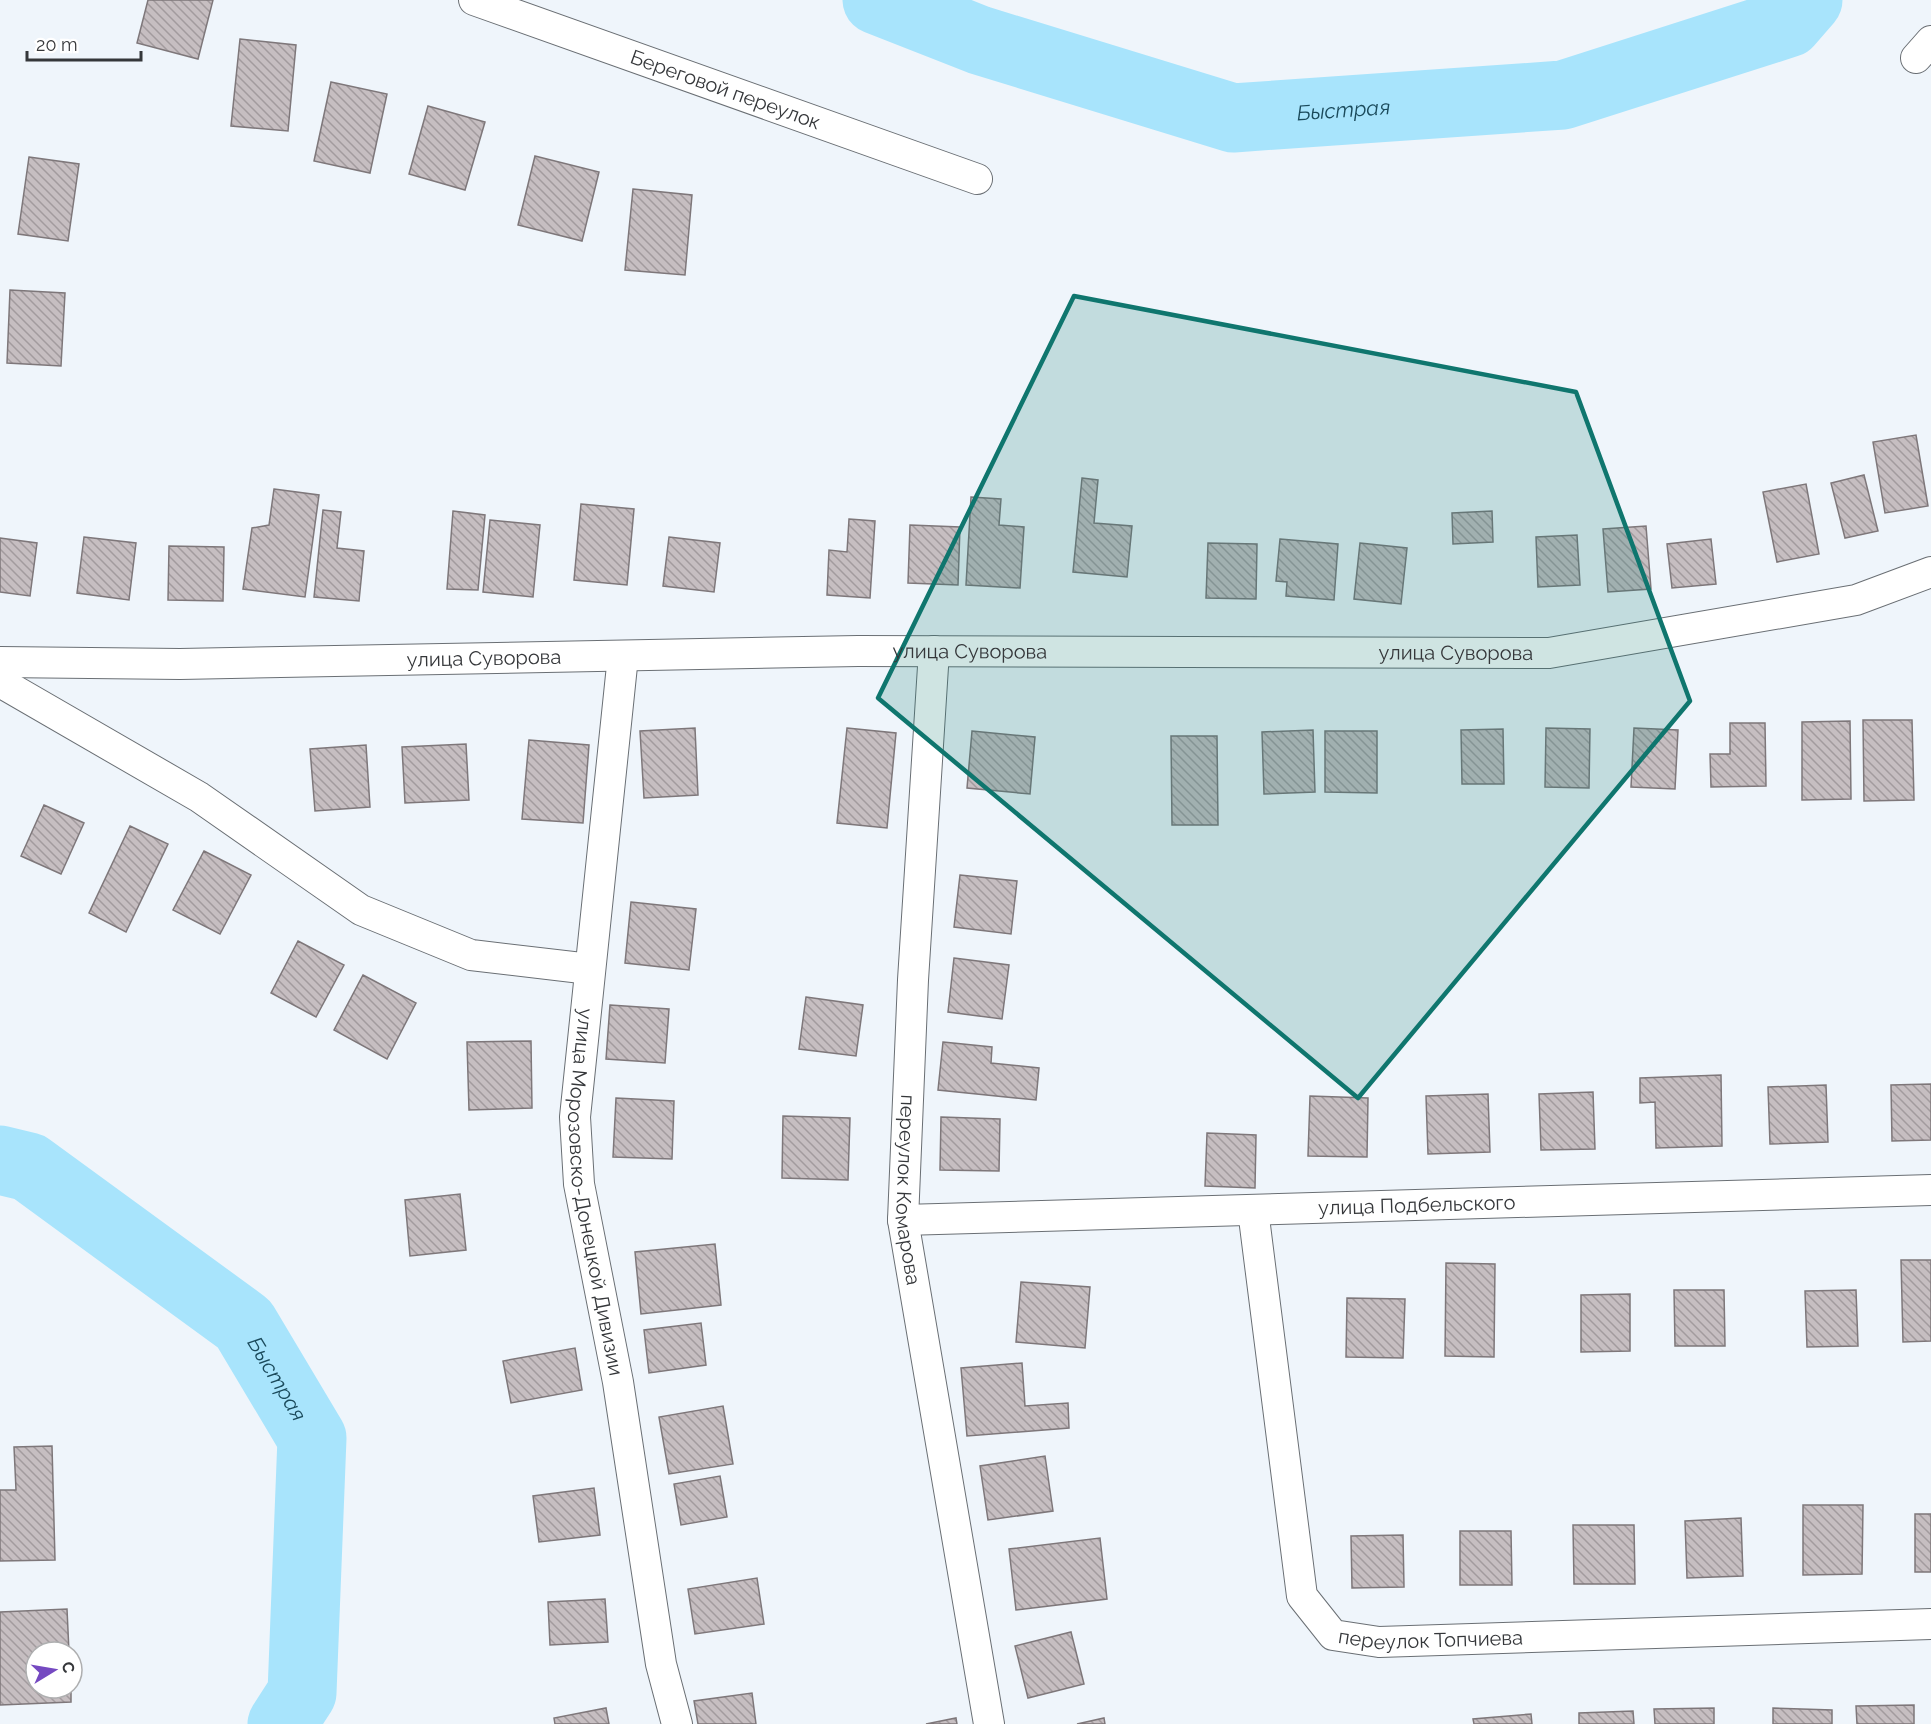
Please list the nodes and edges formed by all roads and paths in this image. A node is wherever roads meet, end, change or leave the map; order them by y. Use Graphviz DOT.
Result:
graph roads {
  1 [pos="474,0"];
  2 [pos="977,179"];
  3 [pos="1931,572"];
  4 [pos="934,651"];
  5 [pos="623,656"];
  6 [pos="0,662"];
  7 [pos="0,682"];
  8 [pos="590,969"];
  9 [pos="1931,1190"];
  10 [pos="1253,1210"];
  11 [pos="903,1220"];
  12 [pos="1931,1624"];
  13 [pos="677,1724"];
  14 [pos="989,1724"];
  1 -- 2 [label="street, Береговой переулок"];
  3 -- 4 [label="street, улица Суворова"];
  4 -- 5 [label="street, улица Суворова"];
  4 -- 11 [label="street, переулок Комарова"];
  5 -- 6 [label="street, улица Суворова"];
  5 -- 8 [label="street, улица Морозовско-Донецкой Дивизии"];
  7 -- 8 [label="street"];
  8 -- 13 [label="street, улица Морозовско-Донецкой Дивизии"];
  9 -- 10 [label="street, улица Подбельского"];
  10 -- 11 [label="street, улица Подбельского"];
  10 -- 12 [label="street, переулок Топчиева"];
  11 -- 14 [label="street, переулок Комарова"];
}
